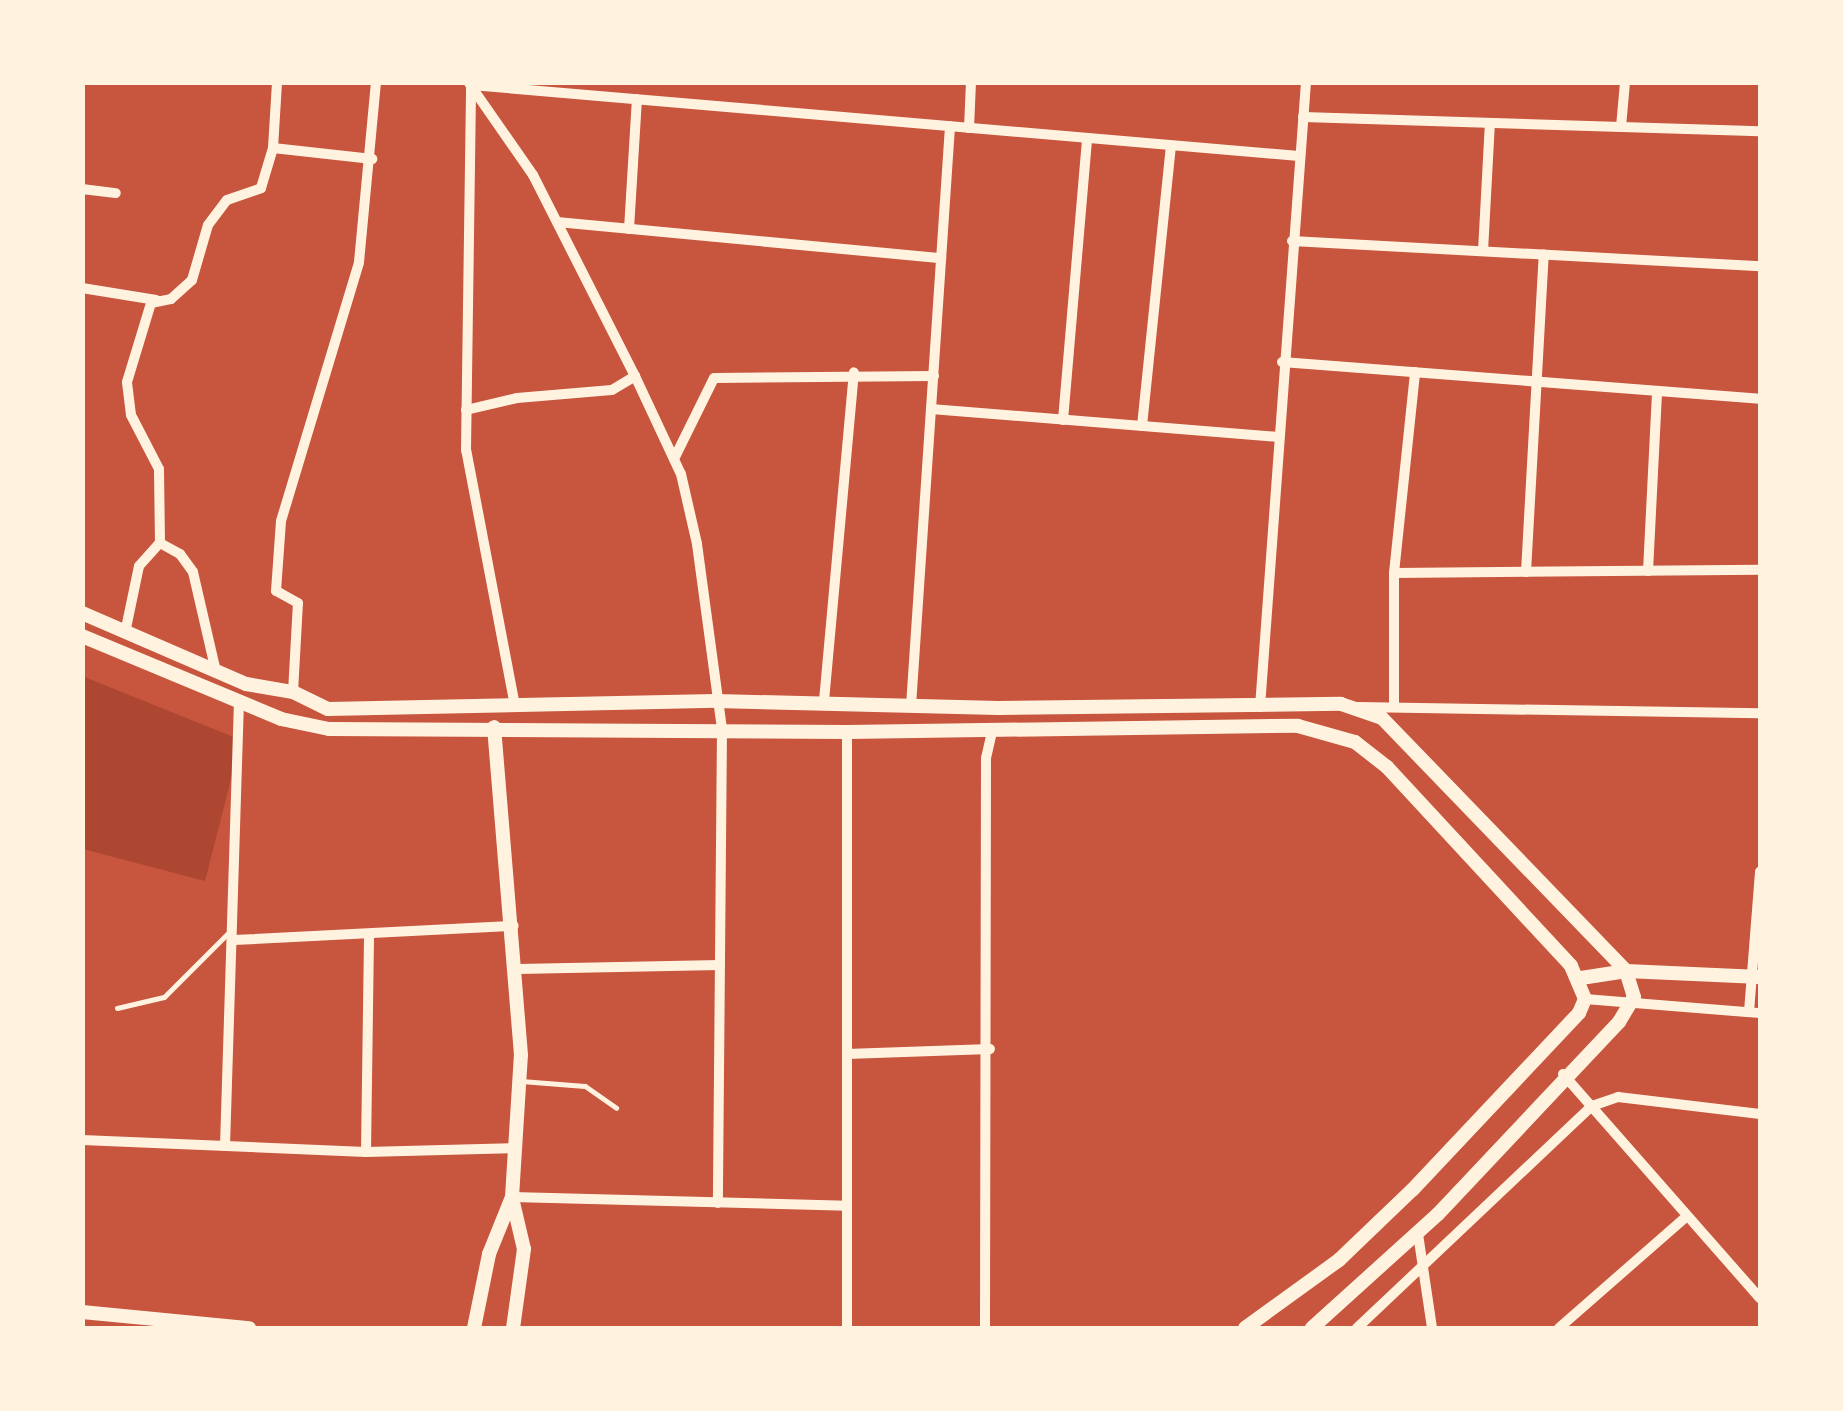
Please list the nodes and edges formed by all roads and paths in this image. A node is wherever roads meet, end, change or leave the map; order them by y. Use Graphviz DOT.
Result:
graph roads {
  1 [pos="277,82"];
  2 [pos="376,82"];
  3 [pos="596,82"];
  4 [pos="971,82"];
  5 [pos="1306,82"];
  6 [pos="1625,82"];
  7 [pos="470,84"];
  8 [pos="593,96"];
  9 [pos="637,99"];
  10 [pos="1303,117"];
  11 [pos="1490,123"];
  12 [pos="950,126"];
  13 [pos="1621,127"];
  14 [pos="969,128"];
  15 [pos="1760,131"];
  16 [pos="1087,138"];
  17 [pos="1171,145"];
  18 [pos="273,148"];
  19 [pos="1300,156"];
  20 [pos="372,159"];
  21 [pos="82,189"];
  22 [pos="116,193"];
  23 [pos="557,222"];
  24 [pos="629,229"];
  25 [pos="1292,241"];
  26 [pos="1483,251"];
  27 [pos="1544,254"];
  28 [pos="941,258"];
  29 [pos="1760,266"];
  30 [pos="82,288"];
  31 [pos="156,300"];
  32 [pos="1282,362"];
  33 [pos="854,372"];
  34 [pos="1415,372"];
  35 [pos="634,376"];
  36 [pos="934,376"];
  37 [pos="1538,382"];
  38 [pos="1657,391"];
  39 [pos="1760,399"];
  40 [pos="931,409"];
  41 [pos="466,410"];
  42 [pos="1064,420"];
  43 [pos="1142,426"];
  44 [pos="1276,437"];
  45 [pos="674,459"];
  46 [pos="160,543"];
  47 [pos="1760,570"];
  48 [pos="1648,571"];
  49 [pos="1526,572"];
  50 [pos="1394,574"];
  51 [pos="82,613"];
  52 [pos="125,633"];
  53 [pos="82,636"];
  54 [pos="216,672"];
  55 [pos="293,692"];
  56 [pos="240,701"];
  57 [pos="716,701"];
  58 [pos="824,701"];
  59 [pos="1394,704"];
  60 [pos="515,706"];
  61 [pos="911,706"];
  62 [pos="1260,707"];
  63 [pos="1358,707"];
  64 [pos="1760,713"];
  65 [pos="494,727"];
  66 [pos="722,728"];
  67 [pos="848,732"];
  68 [pos="992,732"];
  69 [pos="1760,871"];
  70 [pos="235,926"];
  71 [pos="515,926"];
  72 [pos="369,938"];
  73 [pos="234,940"];
  74 [pos="720,964"];
  75 [pos="518,969"];
  76 [pos="1626,970"];
  77 [pos="1756,977"];
  78 [pos="1581,978"];
  79 [pos="1584,999"];
  80 [pos="1632,1003"];
  81 [pos="117,1008"];
  82 [pos="1755,1012"];
  83 [pos="990,1049"];
  84 [pos="847,1054"];
  85 [pos="1563,1074"];
  86 [pos="518,1080"];
  87 [pos="1592,1106"];
  88 [pos="616,1108"];
  89 [pos="1760,1114"];
  90 [pos="82,1140"];
  91 [pos="225,1146"];
  92 [pos="516,1148"];
  93 [pos="366,1152"];
  94 [pos="512,1197"];
  95 [pos="718,1203"];
  96 [pos="848,1206"];
  97 [pos="1686,1218"];
  98 [pos="1418,1234"];
  99 [pos="1424,1264"];
  100 [pos="1760,1298"];
  101 [pos="82,1312"];
  102 [pos="249,1328"];
  103 [pos="474,1328"];
  104 [pos="513,1328"];
  105 [pos="847,1328"];
  106 [pos="986,1328"];
  107 [pos="1245,1328"];
  108 [pos="1312,1328"];
  109 [pos="1357,1328"];
  110 [pos="1432,1328"];
  111 [pos="1559,1328"];
  1 -- 18 [label="street"];
  2 -- 20 [label="street"];
  3 -- 8 [label="street"];
  4 -- 14 [label="street"];
  5 -- 10 [label="street"];
  6 -- 13 [label="street"];
  7 -- 8 [label="street"];
  7 -- 23 [label="street"];
  7 -- 41 [label="street"];
  8 -- 9 [label="street"];
  9 -- 12 [label="street"];
  9 -- 24 [label="street"];
  10 -- 11 [label="street"];
  10 -- 19 [label="street"];
  11 -- 13 [label="street"];
  11 -- 26 [label="street"];
  12 -- 14 [label="street"];
  12 -- 28 [label="street"];
  13 -- 15 [label="street"];
  14 -- 16 [label="street"];
  16 -- 17 [label="street"];
  16 -- 42 [label="street"];
  17 -- 19 [label="street"];
  17 -- 43 [label="street"];
  18 -- 20 [label="street"];
  18 -- 31 [label="street"];
  19 -- 25 [label="street"];
  20 -- 55 [label="street"];
  21 -- 22 [label="street"];
  23 -- 24 [label="street"];
  23 -- 35 [label="street"];
  24 -- 28 [label="street"];
  25 -- 26 [label="street"];
  25 -- 32 [label="street"];
  26 -- 27 [label="street"];
  27 -- 29 [label="street"];
  27 -- 37 [label="street"];
  28 -- 36 [label="street"];
  30 -- 31 [label="street"];
  31 -- 46 [label="street"];
  32 -- 34 [label="street"];
  32 -- 44 [label="street"];
  33 -- 36 [label="street"];
  33 -- 45 [label="street"];
  33 -- 58 [label="street"];
  34 -- 37 [label="street"];
  34 -- 50 [label="street"];
  35 -- 41 [label="street"];
  35 -- 45 [label="street"];
  36 -- 40 [label="street"];
  37 -- 38 [label="street"];
  37 -- 49 [label="street"];
  38 -- 39 [label="street"];
  38 -- 48 [label="street"];
  40 -- 42 [label="street"];
  40 -- 61 [label="street"];
  41 -- 60 [label="street"];
  42 -- 43 [label="street"];
  43 -- 44 [label="street"];
  44 -- 62 [label="street"];
  45 -- 57 [label="street"];
  46 -- 52 [label="street"];
  46 -- 54 [label="street"];
  47 -- 48 [label="street"];
  48 -- 49 [label="street"];
  49 -- 50 [label="street"];
  50 -- 59 [label="street"];
  51 -- 52 [label="main road"];
  52 -- 54 [label="main road"];
  53 -- 56 [label="main road"];
  54 -- 55 [label="main road"];
  55 -- 60 [label="main road"];
  56 -- 65 [label="main road"];
  56 -- 70 [label="street"];
  57 -- 58 [label="main road"];
  57 -- 60 [label="main road"];
  57 -- 66 [label="street"];
  58 -- 61 [label="main road"];
  59 -- 63 [label="street"];
  59 -- 64 [label="street"];
  61 -- 62 [label="main road"];
  62 -- 63 [label="main road"];
  63 -- 76 [label="main road"];
  65 -- 66 [label="main road"];
  65 -- 71 [label="main road"];
  66 -- 67 [label="main road"];
  66 -- 74 [label="street"];
  67 -- 68 [label="main road"];
  67 -- 84 [label="street"];
  68 -- 78 [label="main road"];
  68 -- 83 [label="street"];
  69 -- 77 [label="street"];
  70 -- 73 [label="street"];
  70 -- 81 [label="lane"];
  71 -- 72 [label="street"];
  71 -- 75 [label="main road"];
  72 -- 73 [label="street"];
  72 -- 93 [label="street"];
  73 -- 91 [label="street"];
  74 -- 75 [label="street"];
  74 -- 95 [label="street"];
  75 -- 86 [label="main road"];
  76 -- 77 [label="main road"];
  76 -- 78 [label="main road"];
  76 -- 80 [label="main road"];
  77 -- 82 [label="street"];
  78 -- 79 [label="main road"];
  79 -- 80 [label="street"];
  79 -- 107 [label="main road"];
  80 -- 82 [label="street"];
  80 -- 85 [label="main road"];
  83 -- 84 [label="street"];
  83 -- 106 [label="street"];
  84 -- 96 [label="street"];
  85 -- 87 [label="street"];
  85 -- 98 [label="main road"];
  86 -- 88 [label="lane"];
  86 -- 92 [label="main road"];
  87 -- 89 [label="street"];
  87 -- 97 [label="street"];
  87 -- 99 [label="street"];
  90 -- 91 [label="street"];
  91 -- 93 [label="street"];
  92 -- 93 [label="street"];
  92 -- 94 [label="main road"];
  94 -- 95 [label="street"];
  94 -- 103 [label="main road"];
  94 -- 104 [label="main road"];
  95 -- 96 [label="street"];
  96 -- 105 [label="street"];
  97 -- 100 [label="street"];
  97 -- 111 [label="street"];
  98 -- 99 [label="street"];
  98 -- 108 [label="main road"];
  99 -- 109 [label="street"];
  99 -- 110 [label="street"];
  101 -- 102 [label="main road"];
}
